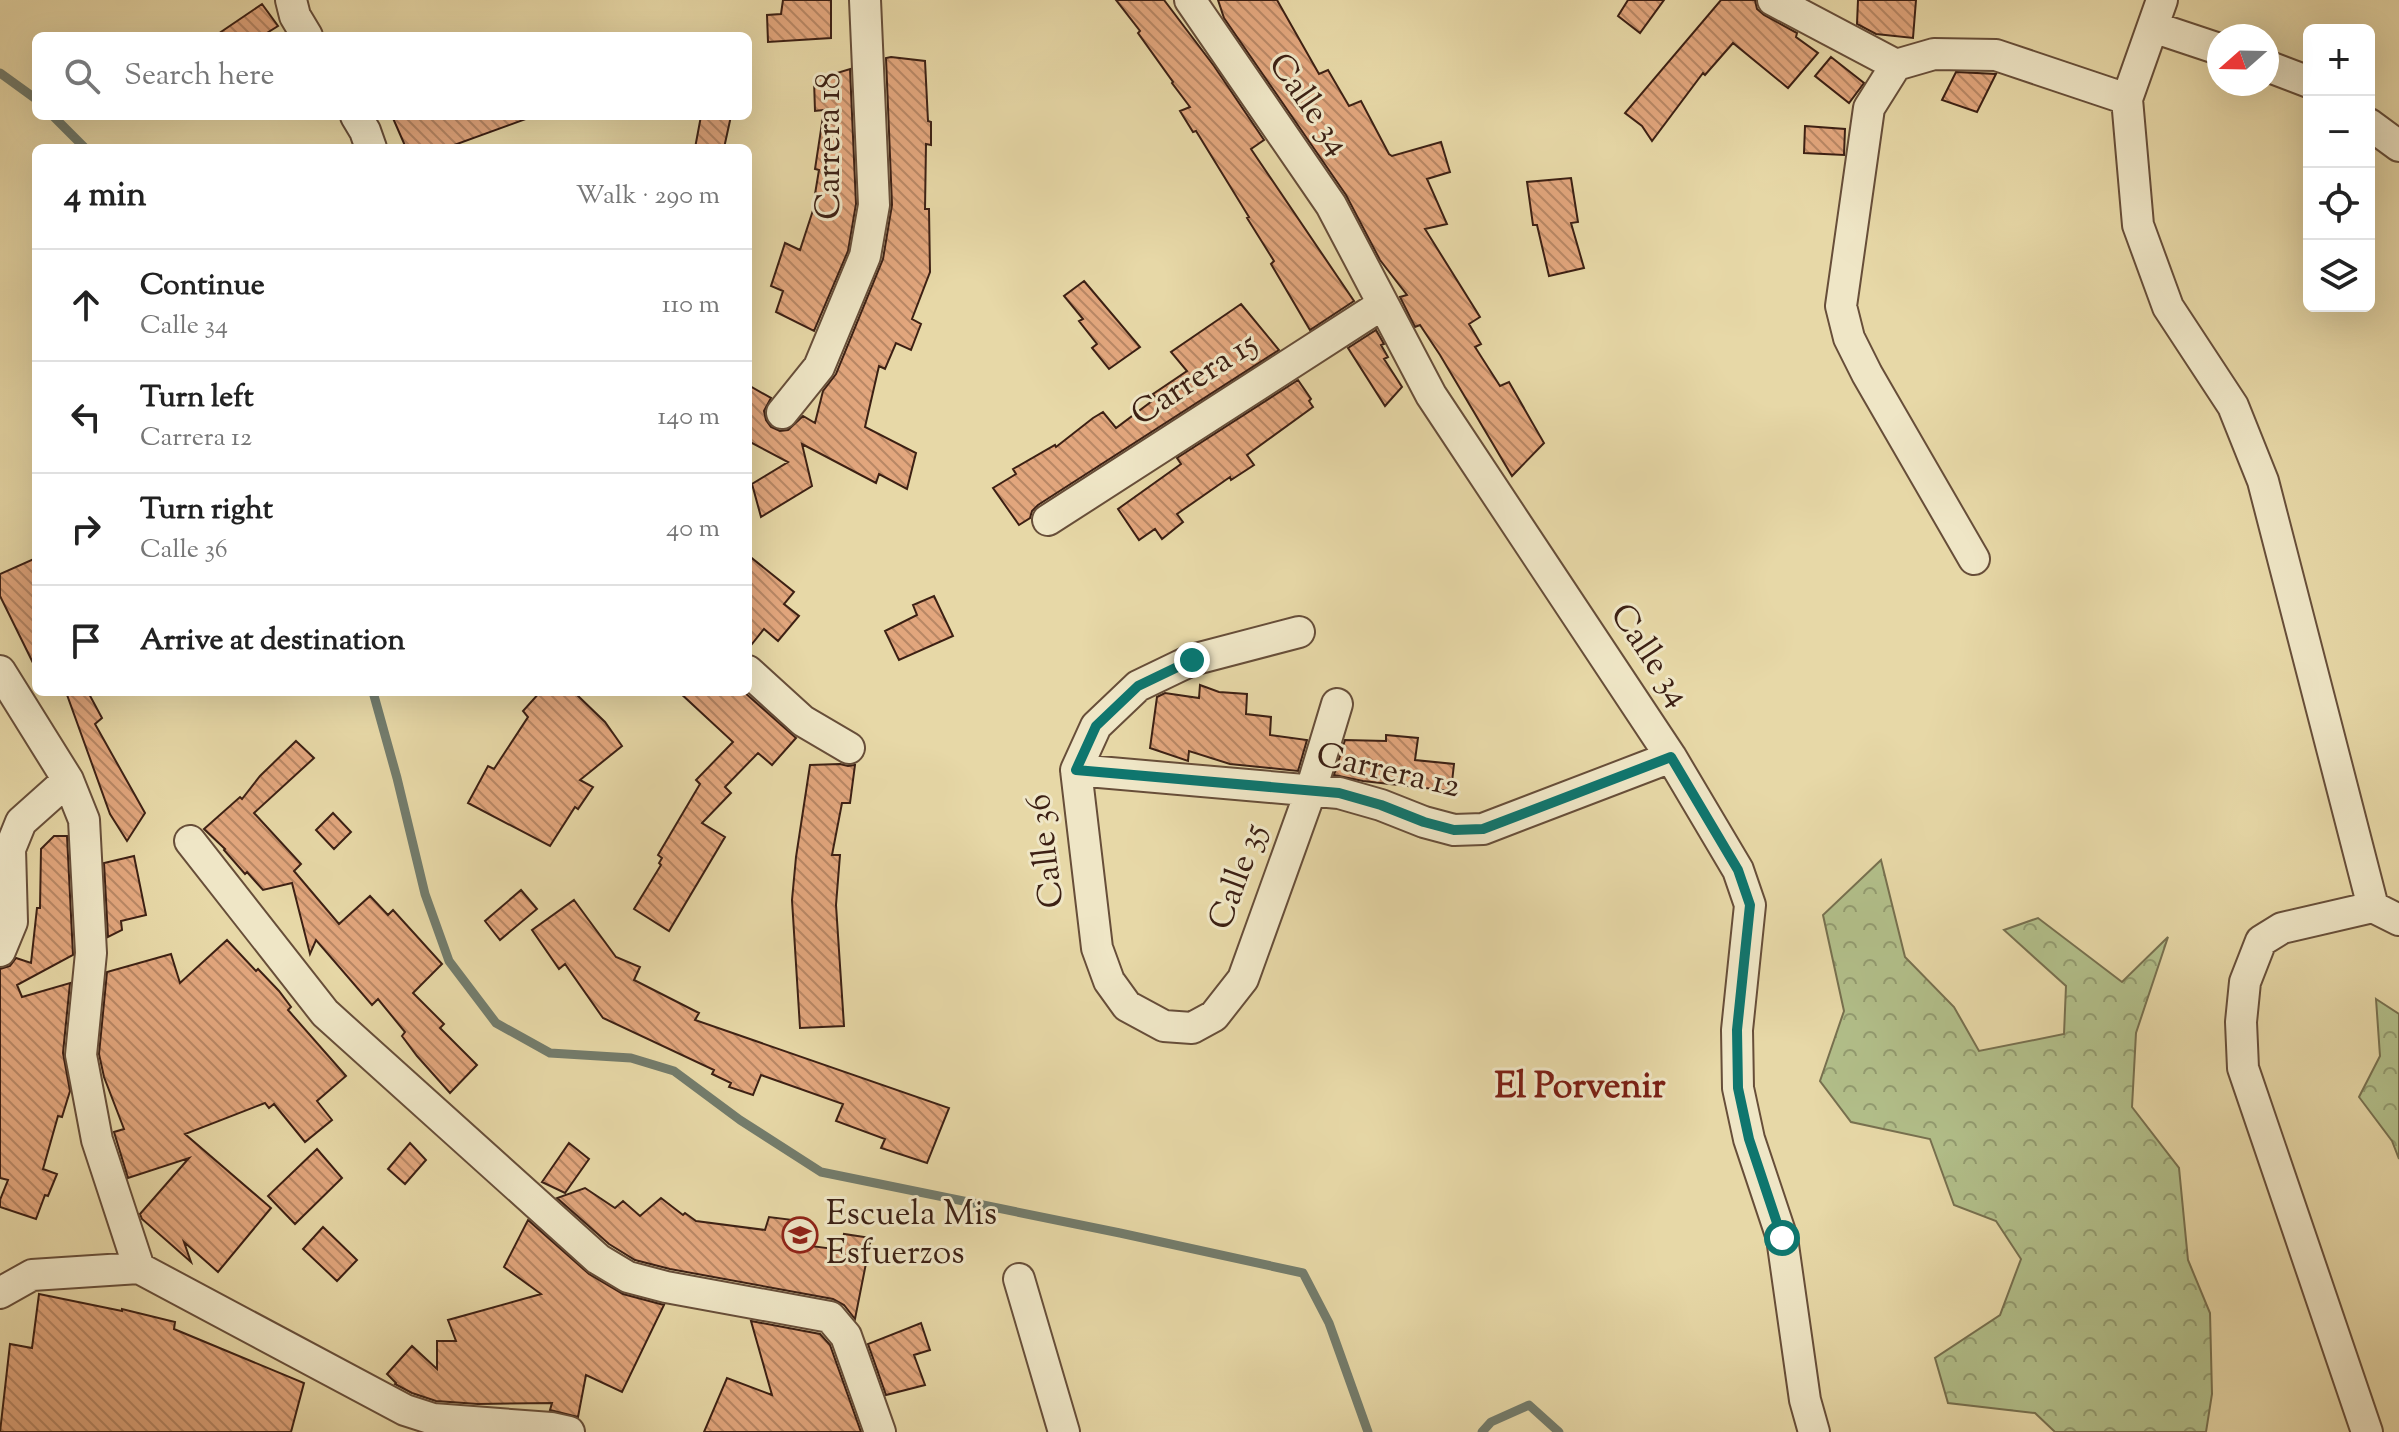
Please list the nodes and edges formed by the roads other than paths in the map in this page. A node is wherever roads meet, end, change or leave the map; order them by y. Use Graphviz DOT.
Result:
graph roads {
  1 [pos="291,0"];
  2 [pos="865,0"];
  3 [pos="1190,0"];
  4 [pos="1773,0"];
  5 [pos="2158,14"];
  6 [pos="305,32"];
  7 [pos="2207,42"];
  8 [pos="1896,65"];
  9 [pos="2279,71"];
  10 [pos="2303,80"];
  11 [pos="2127,99"];
  12 [pos="358,120"];
  13 [pos="2375,128"];
  14 [pos="370,144"];
  15 [pos="2399,146"];
  16 [pos="1383,304"];
  17 [pos="782,413"];
  18 [pos="1048,520"];
  19 [pos="1974,559"];
  20 [pos="1299,632"];
  21 [pos="0,671"];
  22 [pos="752,675"];
  23 [pos="1337,704"];
  24 [pos="849,748"];
  25 [pos="1671,757"];
  26 [pos="1076,770"];
  27 [pos="68,780"];
  28 [pos="1311,790"];
  29 [pos="190,841"];
  30 [pos="2386,913"];
  31 [pos="0,951"];
  32 [pos="1164,1026"];
  33 [pos="139,1268"];
  34 [pos="1019,1279"];
  35 [pos="0,1293"];
  36 [pos="569,1432"];
  37 [pos="880,1432"];
  38 [pos="1064,1432"];
  39 [pos="1814,1432"];
  40 [pos="2367,1432"];
  1 -- 6 [label="street"];
  2 -- 17 [label="street, Carrera 18"];
  3 -- 16 [label="street, Calle 34"];
  4 -- 8 [label="street"];
  5 -- 7 [label="street"];
  5 -- 11 [label="street"];
  8 -- 11 [label="street"];
  8 -- 19 [label="street"];
  9 -- 10 [label="street"];
  11 -- 30 [label="street"];
  12 -- 14 [label="street"];
  13 -- 15 [label="street"];
  16 -- 18 [label="street, Carrera 15"];
  16 -- 25 [label="street, Calle 34"];
  20 -- 26 [label="street, Calle 36"];
  21 -- 27 [label="street"];
  22 -- 24 [label="street"];
  23 -- 28 [label="street, Calle 35"];
  25 -- 28 [label="street, Carrera 12"];
  25 -- 39 [label="street, Calle 34"];
  26 -- 28 [label="street, Carrera 12"];
  26 -- 32 [label="street, Calle 36"];
  27 -- 31 [label="street"];
  27 -- 33 [label="street"];
  28 -- 32 [label="street, Calle 35"];
  29 -- 37 [label="street"];
  30 -- 40 [label="street"];
  33 -- 35 [label="street"];
  33 -- 36 [label="street"];
  34 -- 38 [label="street"];
}
